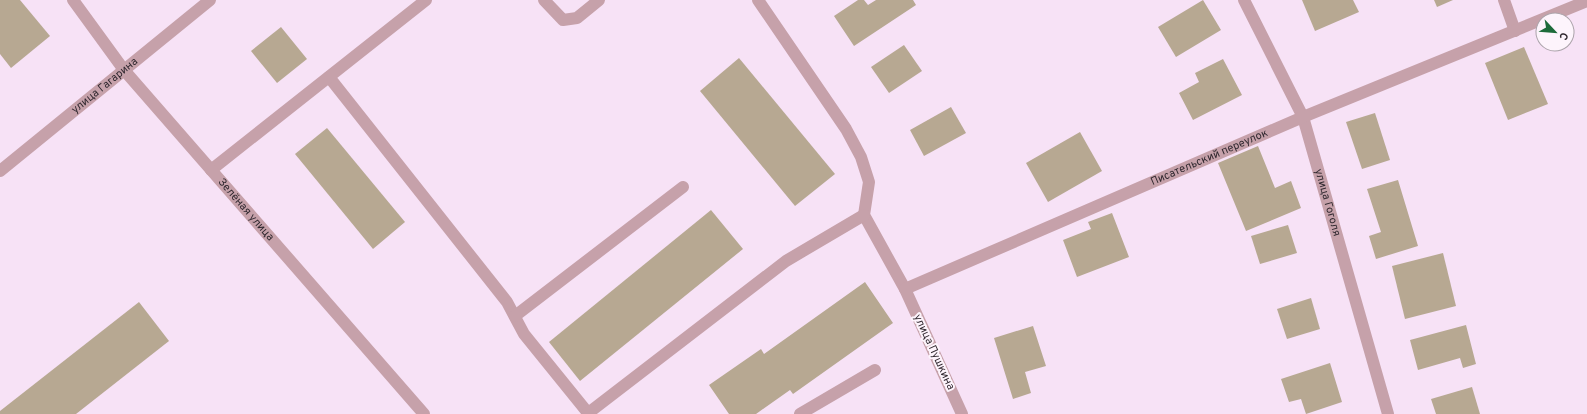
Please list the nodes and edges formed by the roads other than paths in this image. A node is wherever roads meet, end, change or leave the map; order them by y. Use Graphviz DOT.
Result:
graph roads {
  1 [pos="73,0"];
  2 [pos="210,0"];
  3 [pos="426,0"];
  4 [pos="544,0"];
  5 [pos="599,0"];
  6 [pos="758,0"];
  7 [pos="1244,0"];
  8 [pos="1504,0"];
  9 [pos="1587,2"];
  10 [pos="1515,30"];
  11 [pos="124,70"];
  12 [pos="329,77"];
  13 [pos="1303,117"];
  14 [pos="211,170"];
  15 [pos="0,171"];
  16 [pos="683,187"];
  17 [pos="864,215"];
  18 [pos="905,289"];
  19 [pos="515,316"];
  20 [pos="875,370"];
  21 [pos="424,414"];
  22 [pos="587,414"];
  23 [pos="800,414"];
  24 [pos="962,414"];
  25 [pos="1388,414"];
  1 -- 11 [label="street, Зелёная улица"];
  2 -- 11 [label="street, улица Гагарина"];
  3 -- 12 [label="street"];
  4 -- 5 [label="street"];
  6 -- 17 [label="street"];
  7 -- 13 [label="street, улица Гоголя"];
  8 -- 10 [label="street"];
  9 -- 10 [label="street, Писательский переулок"];
  10 -- 13 [label="street, Писательский переулок"];
  11 -- 14 [label="street, Зелёная улица"];
  11 -- 15 [label="street, улица Гагарина"];
  12 -- 14 [label="street"];
  12 -- 19 [label="street"];
  13 -- 18 [label="street, Писательский переулок"];
  13 -- 25 [label="street, улица Гоголя"];
  14 -- 21 [label="street, Зелёная улица"];
  16 -- 19 [label="street"];
  17 -- 18 [label="street, улица Пушкина"];
  17 -- 22 [label="street"];
  18 -- 24 [label="street, улица Пушкина"];
  19 -- 22 [label="street"];
  20 -- 23 [label="street"];
}
